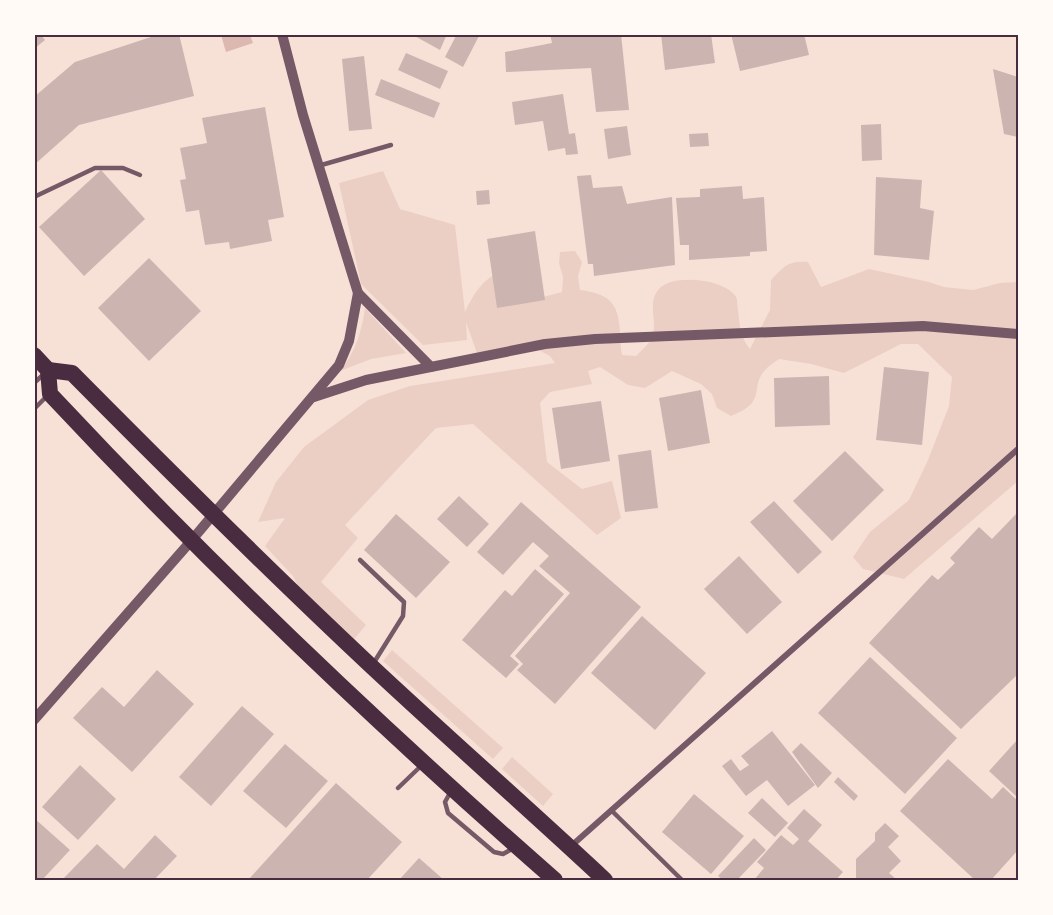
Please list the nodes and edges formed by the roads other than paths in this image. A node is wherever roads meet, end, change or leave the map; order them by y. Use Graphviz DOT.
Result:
graph roads {
  1 [pos="282,34"];
  2 [pos="391,145"];
  3 [pos="318,166"];
  4 [pos="140,175"];
  5 [pos="34,198"];
  6 [pos="358,293"];
  7 [pos="1018,334"];
  8 [pos="34,355"];
  9 [pos="431,367"];
  10 [pos="48,370"];
  11 [pos="34,383"];
  12 [pos="50,394"];
  13 [pos="314,397"];
  14 [pos="34,409"];
  15 [pos="1018,450"];
  16 [pos="213,515"];
  17 [pos="191,541"];
  18 [pos="360,560"];
  19 [pos="371,666"];
  20 [pos="34,720"];
  21 [pos="424,763"];
  22 [pos="398,789"];
  23 [pos="611,810"];
  24 [pos="570,847"];
  25 [pos="555,880"];
  26 [pos="605,880"];
  27 [pos="682,880"];
  1 -- 3 [label="street"];
  2 -- 3 [label="lane"];
  3 -- 6 [label="street"];
  4 -- 5 [label="lane"];
  6 -- 9 [label="street"];
  6 -- 13 [label="street"];
  7 -- 9 [label="street"];
  8 -- 10 [label="highway"];
  9 -- 13 [label="street"];
  10 -- 11 [label="lane"];
  10 -- 12 [label="highway"];
  10 -- 16 [label="highway"];
  12 -- 14 [label="lane"];
  12 -- 17 [label="highway"];
  13 -- 16 [label="street"];
  15 -- 23 [label="street"];
  16 -- 17 [label="street"];
  16 -- 19 [label="highway"];
  17 -- 20 [label="street"];
  17 -- 21 [label="highway"];
  18 -- 19 [label="lane"];
  19 -- 24 [label="highway"];
  21 -- 22 [label="lane"];
  21 -- 25 [label="highway"];
  23 -- 24 [label="street"];
  23 -- 27 [label="lane"];
  24 -- 26 [label="highway"];
}
